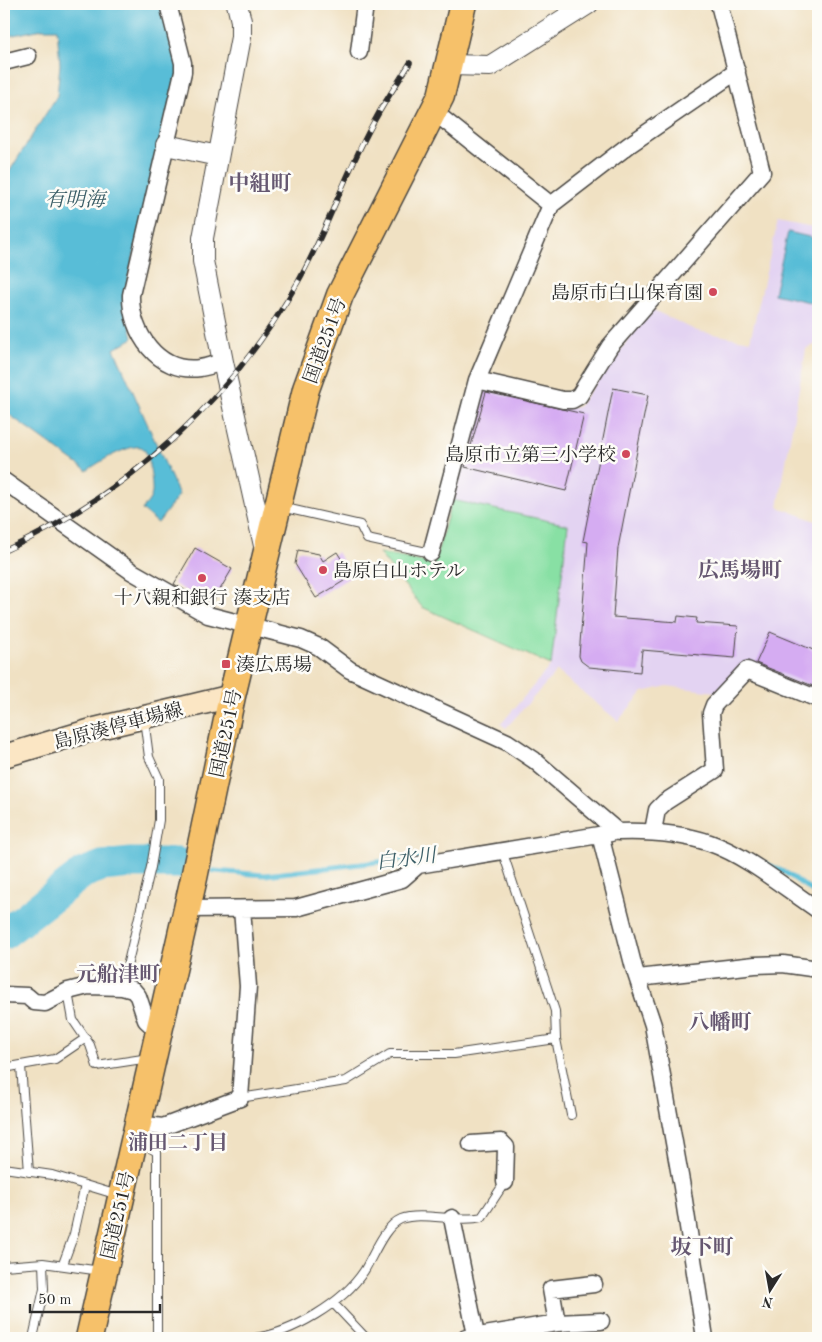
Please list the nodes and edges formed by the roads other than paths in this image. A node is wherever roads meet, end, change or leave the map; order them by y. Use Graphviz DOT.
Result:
graph roads {
  1 [pos="168,4"];
  2 [pos="237,4"];
  3 [pos="365,4"];
  4 [pos="463,4"];
  5 [pos="588,4"];
  6 [pos="719,4"];
  7 [pos="359,52"];
  8 [pos="28,56"];
  9 [pos="4,62"];
  10 [pos="450,64"];
  11 [pos="737,71"];
  12 [pos="433,111"];
  13 [pos="166,145"];
  14 [pos="218,156"];
  15 [pos="551,205"];
  16 [pos="223,362"];
  17 [pos="477,380"];
  18 [pos="4,481"];
  19 [pos="278,506"];
  20 [pos="431,552"];
  21 [pos="266,554"];
  22 [pos="249,626"];
  23 [pos="232,696"];
  24 [pos="818,699"];
  25 [pos="144,717"];
  26 [pos="4,756"];
  27 [pos="610,830"];
  28 [pos="652,831"];
  29 [pos="503,852"];
  30 [pos="187,909"];
  31 [pos="242,909"];
  32 [pos="818,910"];
  33 [pos="818,969"];
  34 [pos="638,978"];
  35 [pos="122,987"];
  36 [pos="68,991"];
  37 [pos="4,995"];
  38 [pos="159,1032"];
  39 [pos="86,1038"];
  40 [pos="556,1039"];
  41 [pos="153,1057"];
  42 [pos="20,1066"];
  43 [pos="4,1068"];
  44 [pos="240,1098"];
  45 [pos="571,1115"];
  46 [pos="135,1130"];
  47 [pos="471,1144"];
  48 [pos="4,1168"];
  49 [pos="29,1172"];
  50 [pos="505,1182"];
  51 [pos="85,1185"];
  52 [pos="122,1196"];
  53 [pos="452,1218"];
  54 [pos="43,1263"];
  55 [pos="63,1264"];
  56 [pos="4,1266"];
  57 [pos="104,1272"];
  58 [pos="594,1284"];
  59 [pos="333,1303"];
  60 [pos="601,1321"];
  61 [pos="558,1323"];
  62 [pos="288,1334"];
  63 [pos="471,1337"];
  64 [pos="33,1338"];
  65 [pos="89,1338"];
  66 [pos="157,1338"];
  67 [pos="162,1338"];
  68 [pos="255,1338"];
  69 [pos="366,1338"];
  70 [pos="705,1338"];
  1 -- 13 [label="street"];
  2 -- 14 [label="street"];
  3 -- 7 [label="street"];
  4 -- 10 [label="highway, 国道251号"];
  5 -- 10 [label="street"];
  6 -- 11 [label="street"];
  8 -- 9 [label="street"];
  10 -- 12 [label="highway, 国道251号"];
  11 -- 15 [label="street"];
  11 -- 17 [label="street"];
  12 -- 15 [label="street"];
  12 -- 19 [label="highway, 国道251号"];
  13 -- 14 [label="street"];
  13 -- 16 [label="street"];
  14 -- 16 [label="street"];
  15 -- 17 [label="street"];
  16 -- 21 [label="street"];
  17 -- 20 [label="street"];
  18 -- 22 [label="street"];
  19 -- 20 [label="lane"];
  19 -- 21 [label="highway, 国道251号"];
  21 -- 22 [label="highway, 国道251号"];
  22 -- 23 [label="highway, 国道251号"];
  22 -- 27 [label="street"];
  23 -- 25 [label="main road, 島原湊停車場線"];
  23 -- 30 [label="highway, 国道251号"];
  24 -- 28 [label="street"];
  25 -- 26 [label="main road, 島原湊停車場線"];
  25 -- 35 [label="lane"];
  27 -- 28 [label="street"];
  27 -- 29 [label="street"];
  27 -- 34 [label="street"];
  28 -- 32 [label="street"];
  29 -- 31 [label="street"];
  29 -- 40 [label="lane"];
  30 -- 31 [label="street"];
  30 -- 38 [label="highway, 国道251号"];
  31 -- 44 [label="street"];
  33 -- 34 [label="street"];
  34 -- 70 [label="street"];
  35 -- 36 [label="street"];
  35 -- 38 [label="street"];
  36 -- 37 [label="street"];
  36 -- 39 [label="lane"];
  38 -- 41 [label="highway, 国道251号"];
  39 -- 41 [label="lane"];
  39 -- 42 [label="lane"];
  40 -- 44 [label="lane"];
  40 -- 45 [label="lane"];
  41 -- 46 [label="highway, 国道251号"];
  42 -- 43 [label="lane"];
  42 -- 49 [label="lane"];
  44 -- 46 [label="street"];
  46 -- 52 [label="highway, 国道251号"];
  46 -- 66 [label="lane"];
  47 -- 50 [label="street"];
  48 -- 49 [label="lane"];
  49 -- 51 [label="lane"];
  50 -- 53 [label="lane"];
  51 -- 52 [label="lane"];
  51 -- 55 [label="lane"];
  52 -- 57 [label="highway, 国道251号"];
  53 -- 59 [label="lane"];
  53 -- 63 [label="street"];
  54 -- 55 [label="lane"];
  54 -- 56 [label="lane"];
  54 -- 64 [label="lane"];
  55 -- 57 [label="lane"];
  57 -- 65 [label="highway, 国道251号"];
  58 -- 61 [label="street"];
  59 -- 62 [label="lane"];
  59 -- 69 [label="lane"];
  60 -- 61 [label="street"];
  61 -- 63 [label="street"];
  62 -- 68 [label="lane"];
  66 -- 67 [label="lane"];
}
